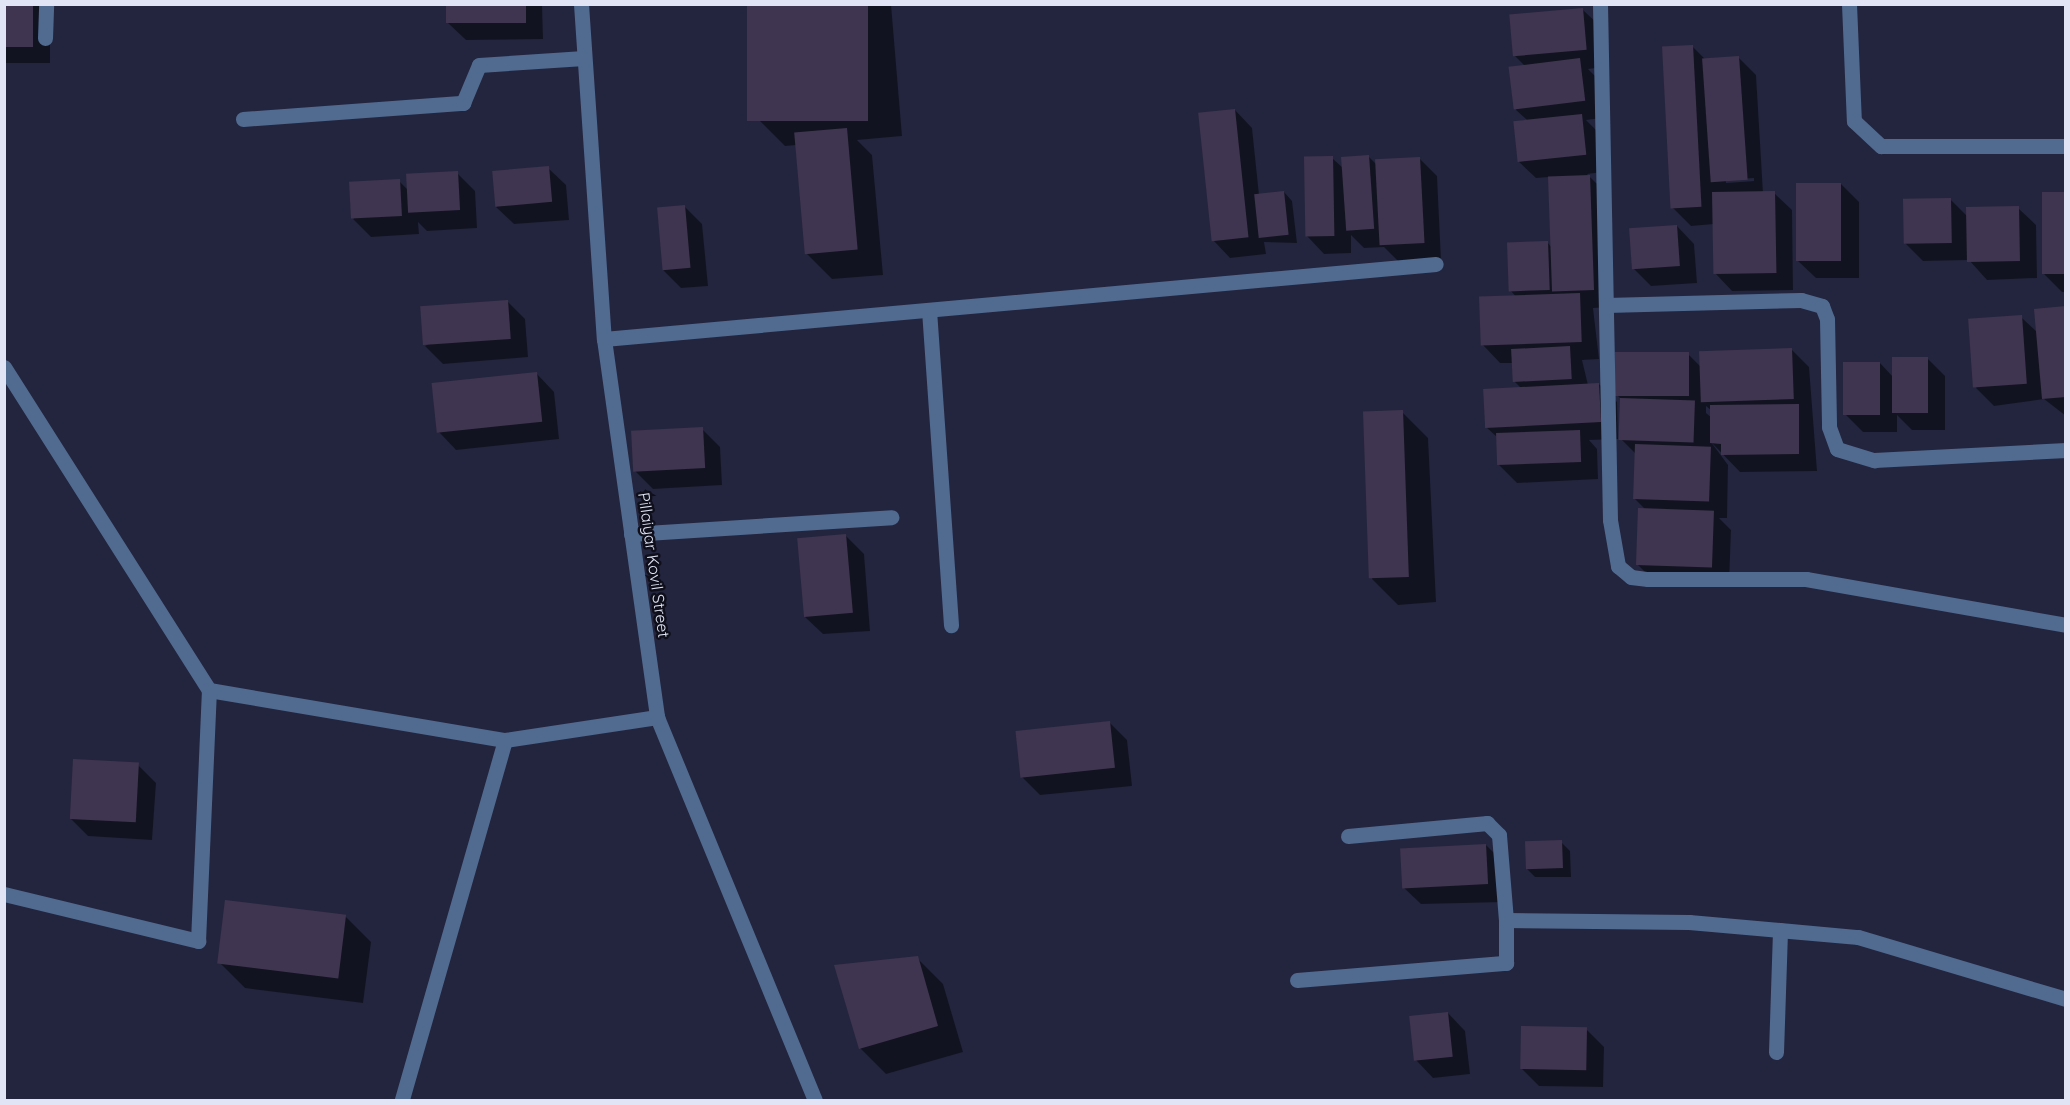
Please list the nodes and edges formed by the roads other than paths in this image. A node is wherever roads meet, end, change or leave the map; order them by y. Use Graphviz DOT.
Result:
graph roads {
  1 [pos="46,4"];
  2 [pos="581,4"];
  3 [pos="1600,4"];
  4 [pos="1849,4"];
  5 [pos="45,39"];
  6 [pos="584,58"];
  7 [pos="243,120"];
  8 [pos="2066,146"];
  9 [pos="1436,264"];
  10 [pos="1606,305"];
  11 [pos="929,310"];
  12 [pos="604,339"];
  13 [pos="4,367"];
  14 [pos="2066,450"];
  15 [pos="891,517"];
  16 [pos="631,534"];
  17 [pos="951,625"];
  18 [pos="2066,625"];
  19 [pos="209,690"];
  20 [pos="657,717"];
  21 [pos="506,740"];
  22 [pos="1348,836"];
  23 [pos="4,894"];
  24 [pos="1506,920"];
  25 [pos="1780,930"];
  26 [pos="1297,980"];
  27 [pos="2066,999"];
  28 [pos="1776,1052"];
  29 [pos="402,1101"];
  30 [pos="815,1101"];
  1 -- 5 [label="street"];
  2 -- 6 [label="street, Pillaiyar Kovil Street"];
  3 -- 10 [label="street"];
  4 -- 8 [label="street"];
  6 -- 7 [label="street"];
  6 -- 12 [label="street, Pillaiyar Kovil Street"];
  9 -- 11 [label="street"];
  10 -- 14 [label="street"];
  10 -- 18 [label="street"];
  11 -- 12 [label="street"];
  11 -- 17 [label="street"];
  12 -- 16 [label="street, Pillaiyar Kovil Street"];
  13 -- 19 [label="street"];
  15 -- 16 [label="street"];
  16 -- 20 [label="street, Pillaiyar Kovil Street"];
  19 -- 21 [label="street"];
  19 -- 23 [label="street"];
  20 -- 21 [label="street"];
  20 -- 30 [label="street, Pillaiyar Kovil Street"];
  21 -- 29 [label="street"];
  22 -- 24 [label="street"];
  24 -- 25 [label="street"];
  24 -- 26 [label="street"];
  25 -- 27 [label="street"];
  25 -- 28 [label="street"];
}
